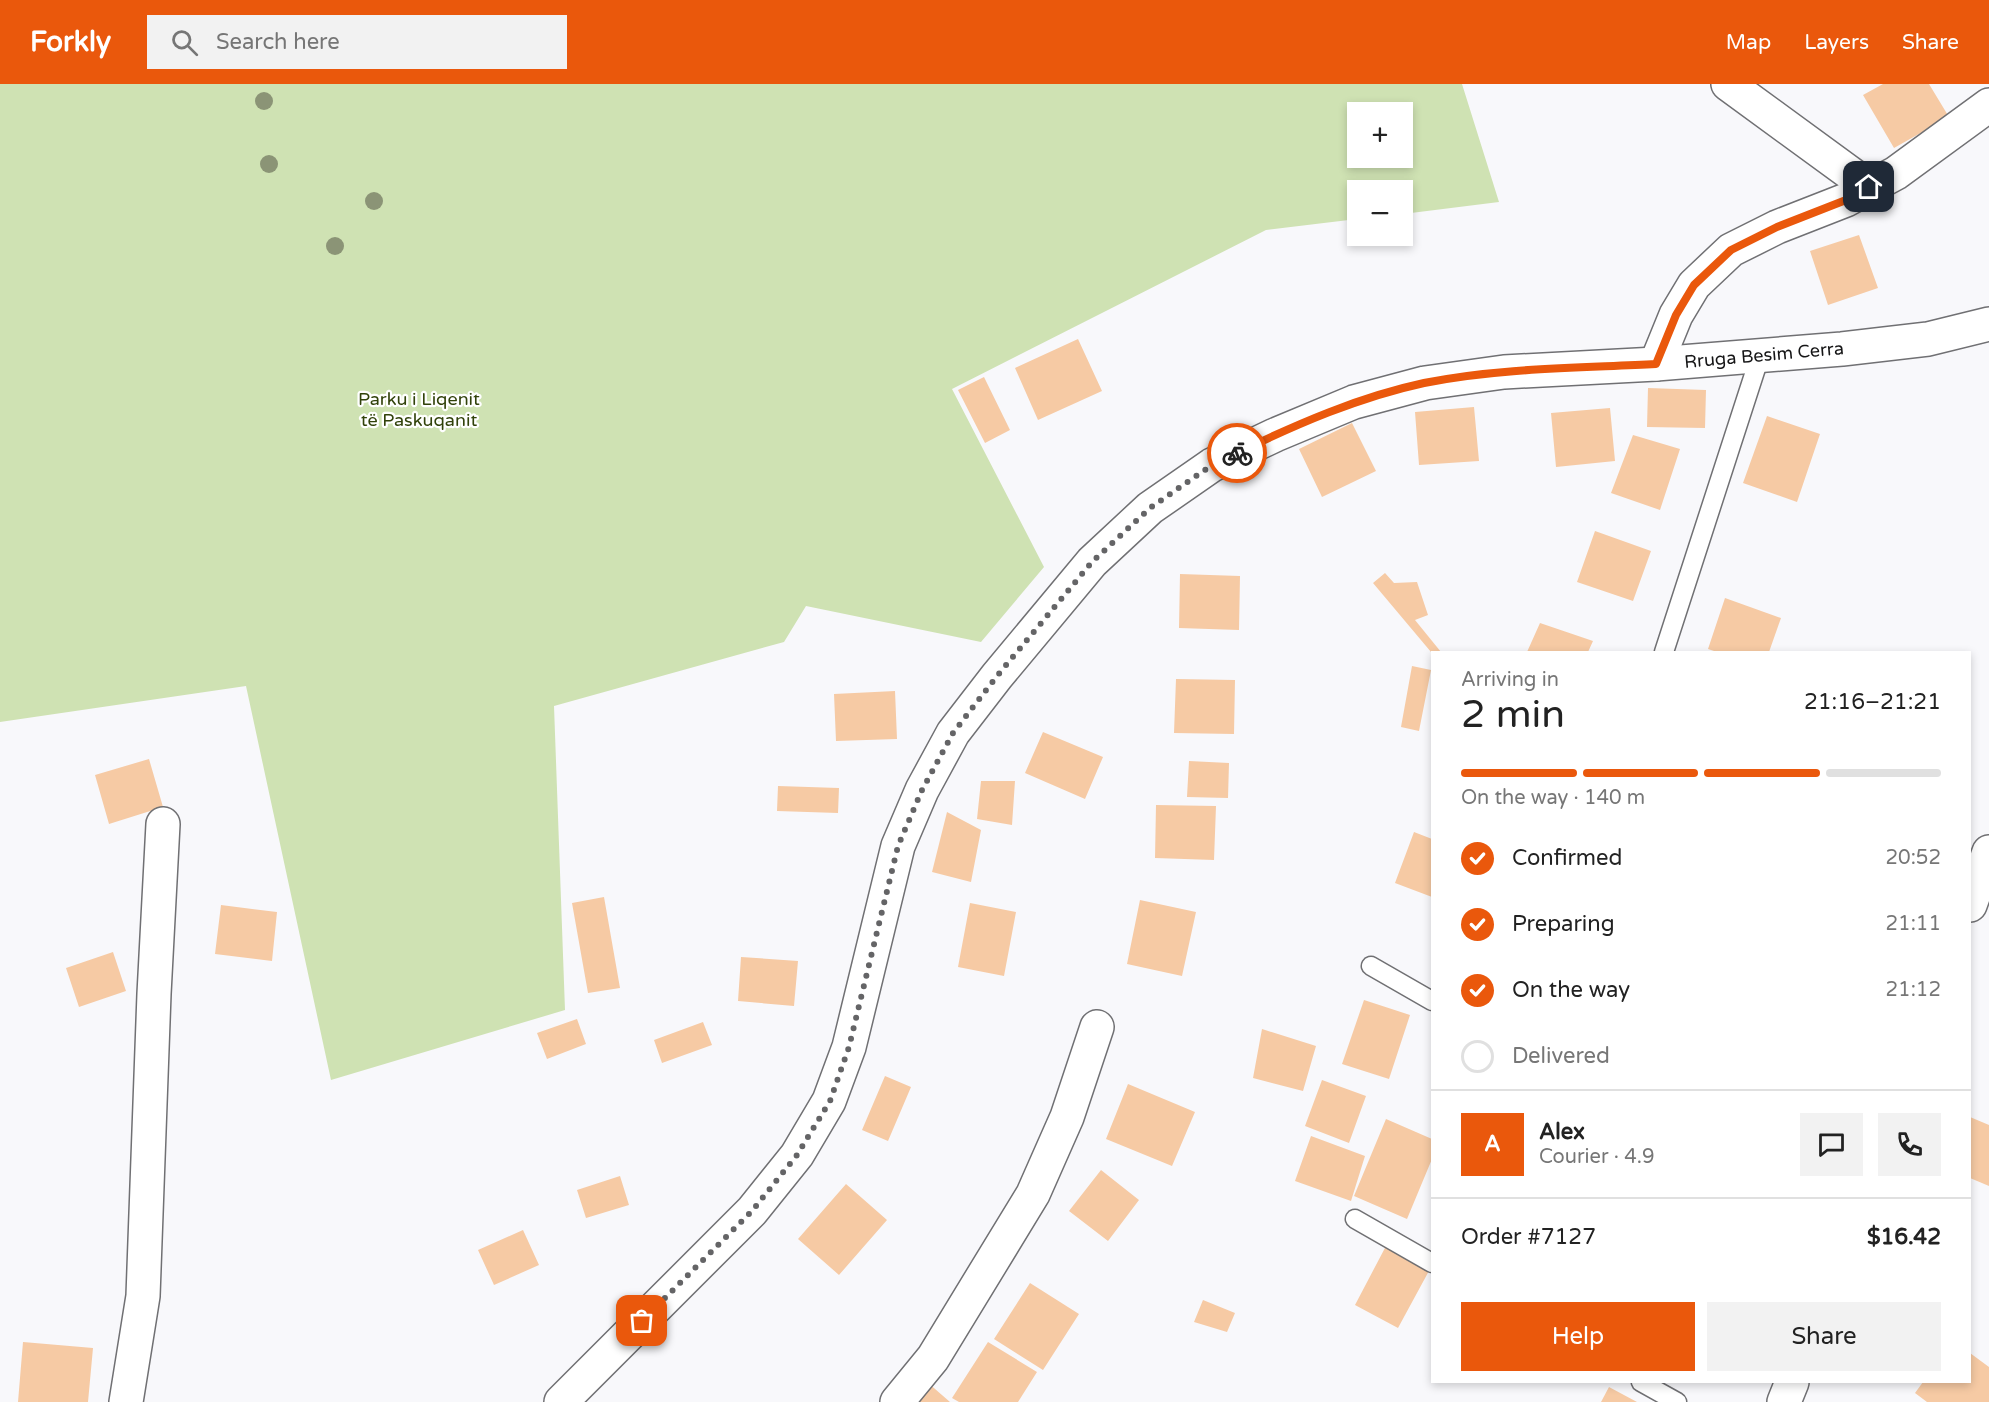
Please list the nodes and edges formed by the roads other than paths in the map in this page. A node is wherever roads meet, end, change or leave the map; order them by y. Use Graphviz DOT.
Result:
graph roads {
  1 [pos="1728,84"];
  2 [pos="1989,105"];
  3 [pos="1869,187"];
  4 [pos="1989,324"];
  5 [pos="1760,356"];
  6 [pos="1656,364"];
  7 [pos="1664,651"];
  8 [pos="163,824"];
  9 [pos="1989,852"];
  10 [pos="1971,902"];
  11 [pos="1371,966"];
  12 [pos="1431,1000"];
  13 [pos="1097,1028"];
  14 [pos="1355,1219"];
  15 [pos="1431,1262"];
  16 [pos="1643,1383"];
  17 [pos="1792,1383"];
  18 [pos="126,1402"];
  19 [pos="561,1402"];
  20 [pos="897,1402"];
  21 [pos="1677,1402"];
  22 [pos="1784,1402"];
  1 -- 3 [label="street"];
  2 -- 3 [label="street"];
  3 -- 6 [label="street"];
  4 -- 5 [label="street, Rruga Besim Cerra"];
  5 -- 6 [label="street, Rruga Besim Cerra"];
  5 -- 7 [label="lane"];
  6 -- 19 [label="street, Rruga Besim Cerra"];
  8 -- 18 [label="street"];
  9 -- 10 [label="street"];
  11 -- 12 [label="lane"];
  13 -- 20 [label="street"];
  14 -- 15 [label="lane"];
  16 -- 21 [label="lane"];
  17 -- 22 [label="street"];
}
